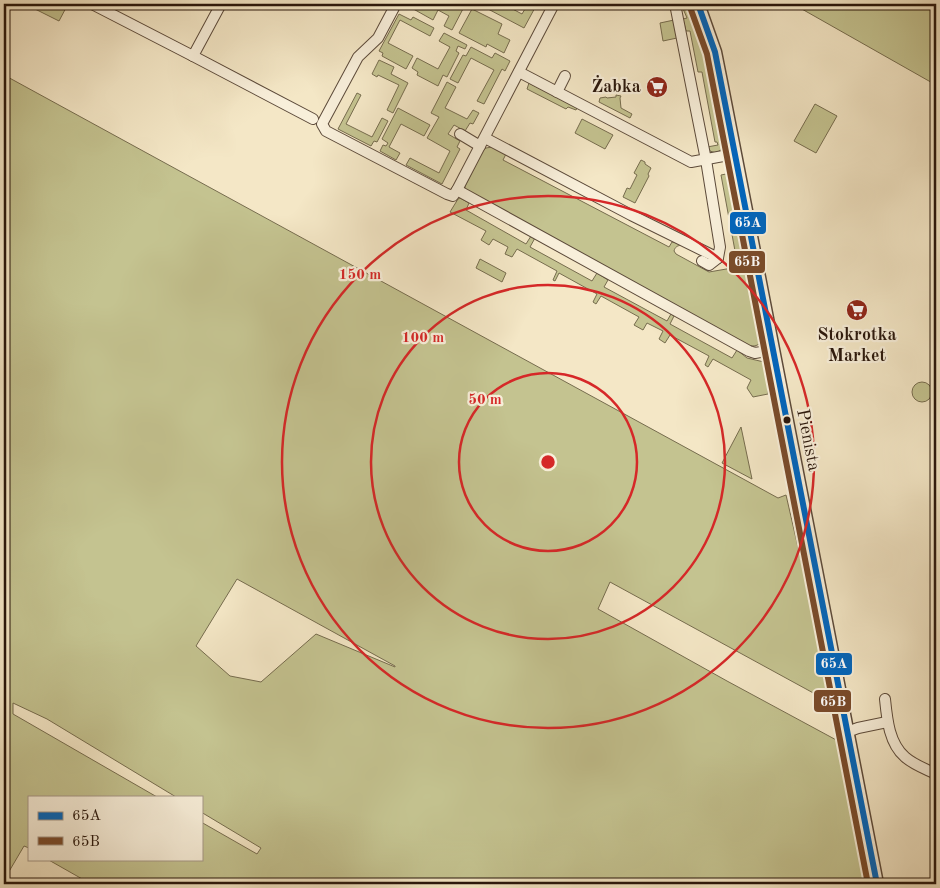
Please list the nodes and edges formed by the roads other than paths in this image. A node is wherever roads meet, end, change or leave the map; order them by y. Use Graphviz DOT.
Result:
graph roads {
  1 [pos="92,4"];
  2 [pos="221,4"];
  3 [pos="396,4"];
  4 [pos="554,4"];
  5 [pos="675,4"];
  6 [pos="698,4"];
  7 [pos="193,56"];
  8 [pos="519,72"];
  9 [pos="565,76"];
  10 [pos="557,92"];
  11 [pos="313,119"];
  12 [pos="460,134"];
  13 [pos="482,142"];
  14 [pos="734,154"];
  15 [pos="706,160"];
  16 [pos="457,190"];
  17 [pos="718,258"];
  18 [pos="702,261"];
  19 [pos="773,350"];
  20 [pos="884,699"];
  21 [pos="887,722"];
  22 [pos="847,732"];
  23 [pos="936,774"];
  24 [pos="877,884"];
  1 -- 7 [label="street"];
  2 -- 7 [label="street"];
  3 -- 16 [label="street"];
  4 -- 8 [label="street"];
  5 -- 15 [label="street"];
  6 -- 14 [label="street, Pienista"];
  7 -- 11 [label="street"];
  8 -- 10 [label="street"];
  8 -- 13 [label="street"];
  9 -- 10 [label="street"];
  10 -- 15 [label="street"];
  12 -- 13 [label="street"];
  13 -- 16 [label="street"];
  13 -- 17 [label="street"];
  14 -- 15 [label="street"];
  14 -- 19 [label="street, Pienista"];
  15 -- 17 [label="street"];
  16 -- 19 [label="street"];
  17 -- 18 [label="street"];
  19 -- 22 [label="street, Pienista"];
  20 -- 21 [label="street"];
  21 -- 22 [label="street"];
  21 -- 23 [label="street"];
  22 -- 24 [label="street, Pienista"];
}
